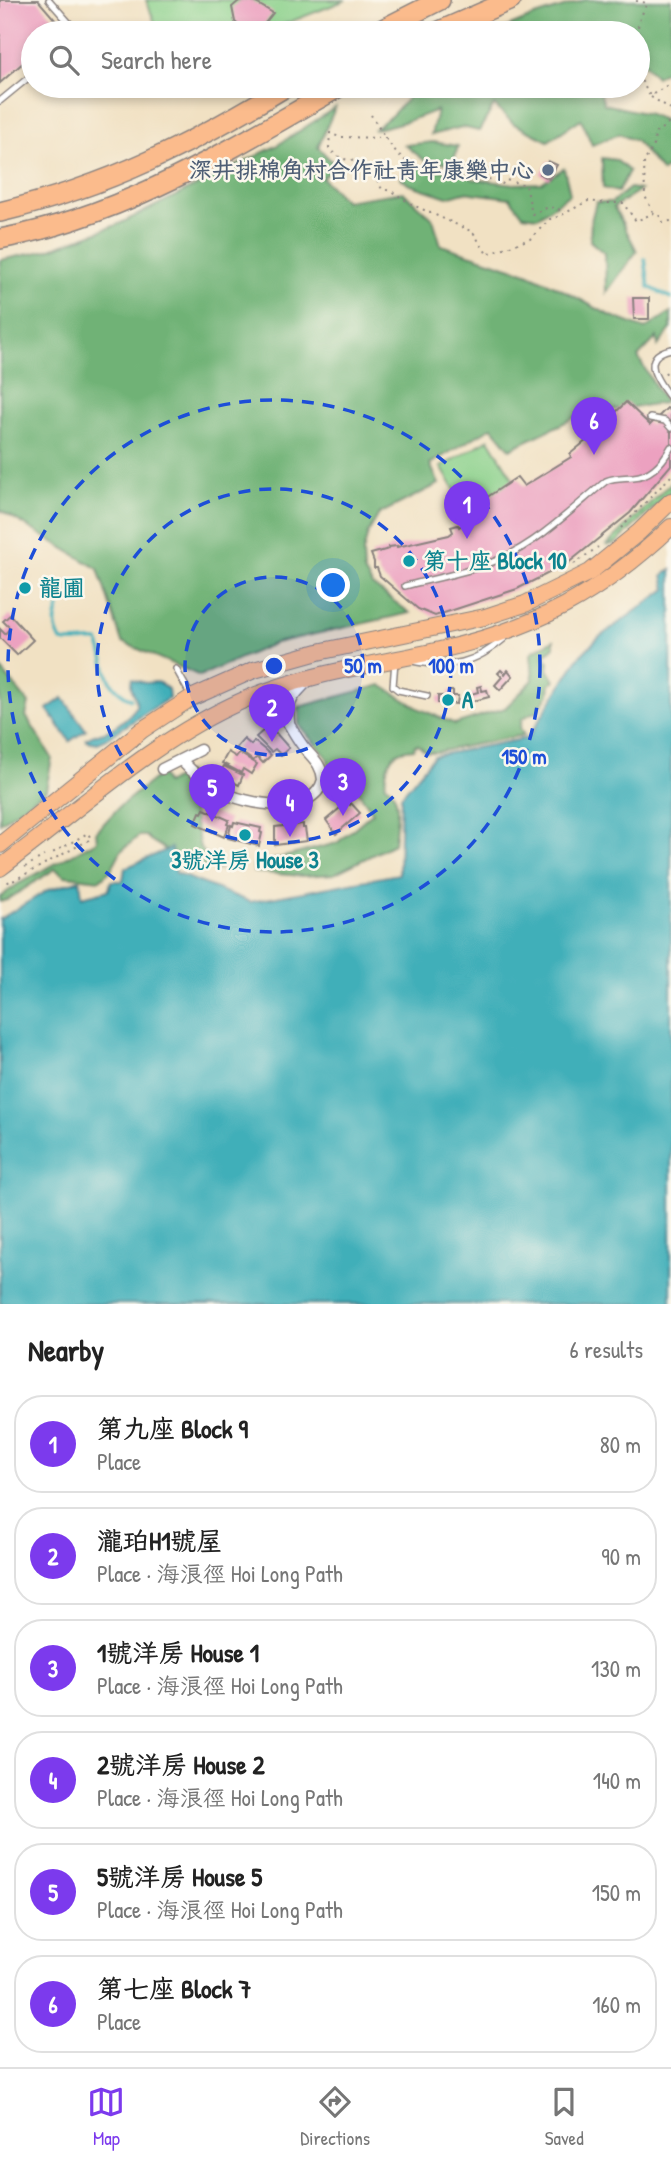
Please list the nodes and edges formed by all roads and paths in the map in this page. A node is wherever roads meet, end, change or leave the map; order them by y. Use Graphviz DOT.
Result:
graph roads {
  1 [pos="49,0"];
  2 [pos="440,0"];
  3 [pos="511,0"];
  4 [pos="639,0"];
  5 [pos="67,21"];
  6 [pos="399,21"];
  7 [pos="463,21"];
  8 [pos="639,21"];
  9 [pos="671,83"];
  10 [pos="21,84"];
  11 [pos="650,96"];
  12 [pos="267,98"];
  13 [pos="319,98"];
  14 [pos="0,101"];
  15 [pos="671,109"];
  16 [pos="371,116"];
  17 [pos="671,122"];
  18 [pos="386,138"];
  19 [pos="0,212"];
  20 [pos="566,212"];
  21 [pos="654,213"];
  22 [pos="671,221"];
  23 [pos="0,239"];
  24 [pos="671,349"];
  25 [pos="663,369"];
  26 [pos="671,380"];
  27 [pos="671,399"];
  28 [pos="650,418"];
  29 [pos="671,428"];
  30 [pos="671,447"];
  31 [pos="671,501"];
  32 [pos="671,527"];
  33 [pos="405,586"];
  34 [pos="395,658"];
  35 [pos="176,670"];
  36 [pos="313,677"];
  37 [pos="427,696"];
  38 [pos="191,698"];
  39 [pos="246,699"];
  40 [pos="289,722"];
  41 [pos="200,750"];
  42 [pos="181,760"];
  43 [pos="162,769"];
  44 [pos="0,845"];
  45 [pos="49,855"];
  46 [pos="3,873"];
  1 -- 5 [label="lane"];
  2 -- 6 [label="highway"];
  3 -- 7 [label="highway"];
  4 -- 8 [label="path"];
  9 -- 11 [label="path"];
  10 -- 14 [label="lane"];
  11 -- 15 [label="path"];
  12 -- 19 [label="highway"];
  13 -- 23 [label="highway"];
  16 -- 18 [label="path"];
  17 -- 21 [label="path"];
  18 -- 20 [label="path"];
  18 -- 20 [label="path"];
  20 -- 21 [label="path"];
  21 -- 22 [label="path"];
  24 -- 27 [label="lane"];
  25 -- 26 [label="path"];
  28 -- 29 [label="lane"];
  30 -- 33 [label="lane"];
  31 -- 38 [label="main road"];
  32 -- 34 [label="main road"];
  34 -- 36 [label="main road"];
  34 -- 37 [label="lane"];
  35 -- 38 [label="lane"];
  36 -- 39 [label="main road"];
  36 -- 40 [label="street"];
  38 -- 44 [label="main road"];
  39 -- 40 [label="street"];
  39 -- 46 [label="main road"];
  40 -- 42 [label="street"];
  41 -- 42 [label="street"];
  42 -- 43 [label="street"];
  45 -- 46 [label="path"];
}
